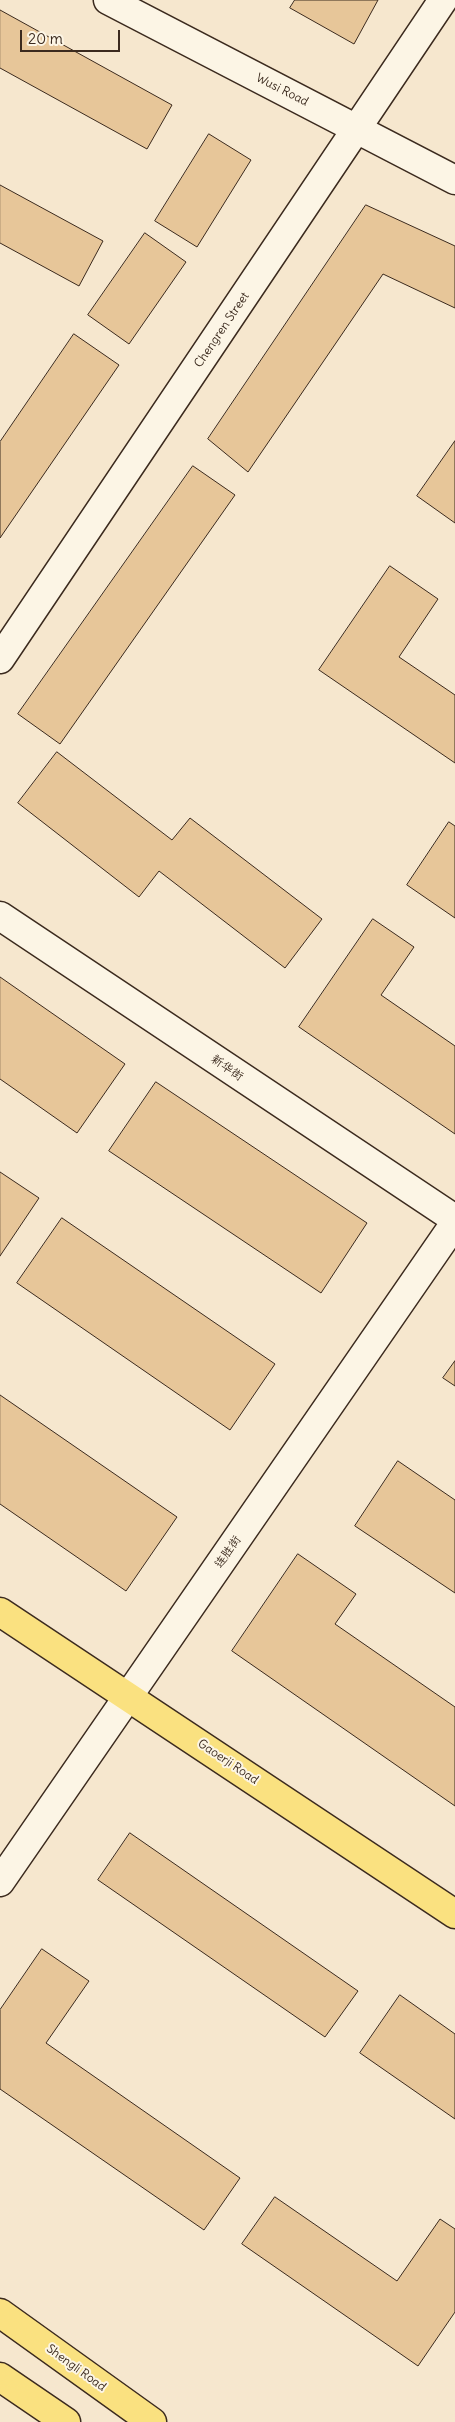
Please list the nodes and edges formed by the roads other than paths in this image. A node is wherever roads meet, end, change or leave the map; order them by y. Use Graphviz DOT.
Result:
graph roads {
  1 [pos="108,0"];
  2 [pos="444,0"];
  3 [pos="357,130"];
  4 [pos="455,180"];
  5 [pos="0,660"];
  6 [pos="0,916"];
  7 [pos="455,1221"];
  8 [pos="0,1612"];
  9 [pos="129,1696"];
  10 [pos="0,1882"];
  11 [pos="455,1914"];
  12 [pos="0,2313"];
  13 [pos="0,2377"];
  14 [pos="66,2422"];
  15 [pos="152,2422"];
  1 -- 3 [label="street, Wusi Road"];
  2 -- 3 [label="street, Chengren Street"];
  3 -- 4 [label="street, Wusi Road"];
  3 -- 5 [label="street, Chengren Street"];
  6 -- 7 [label="street, 新华街"];
  7 -- 9 [label="street, 连胜街"];
  8 -- 9 [label="main road, Gaoerji Road"];
  9 -- 10 [label="street, 连胜街"];
  9 -- 11 [label="main road, Gaoerji Road"];
  12 -- 15 [label="main road, Shengli Road"];
  13 -- 14 [label="main road"];
}
